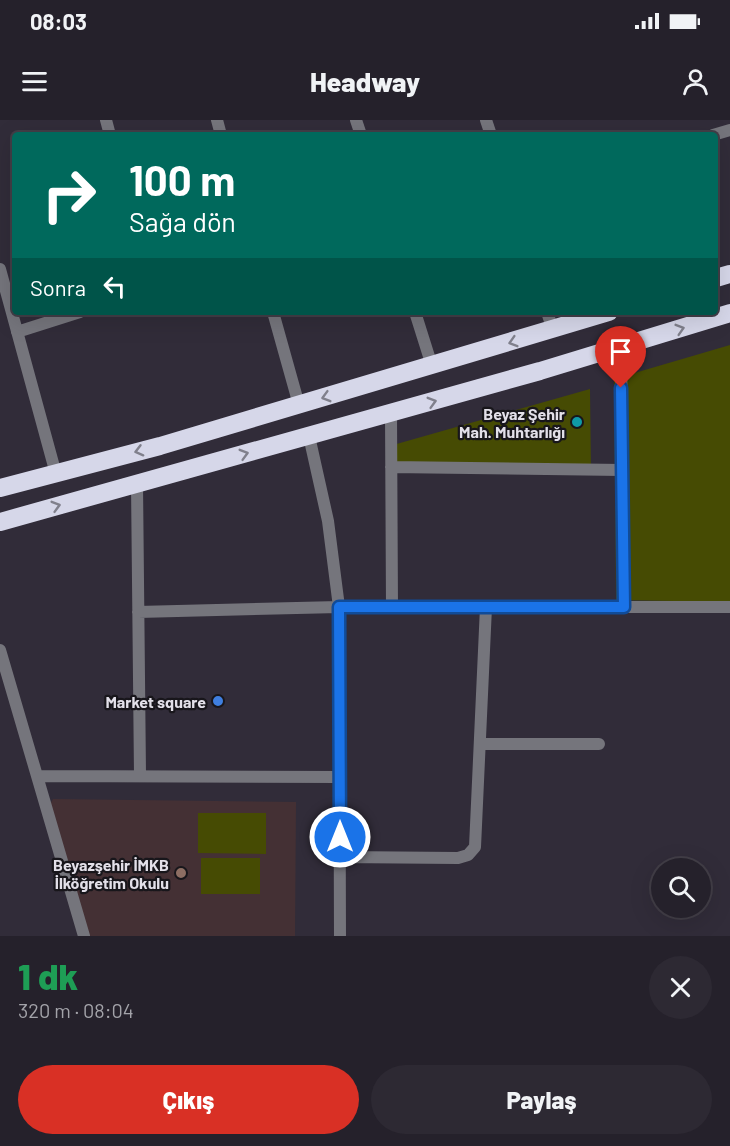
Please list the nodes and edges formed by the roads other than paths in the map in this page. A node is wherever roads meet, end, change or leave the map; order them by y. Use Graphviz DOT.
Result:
graph roads {
  1 [pos="0,270"];
  2 [pos="730,313"];
  3 [pos="12,314"];
  4 [pos="12,315"];
  5 [pos="71,315"];
  6 [pos="274,315"];
  7 [pos="416,315"];
  8 [pos="548,315"];
  9 [pos="600,315"];
  10 [pos="553,330"];
  11 [pos="17,332"];
  12 [pos="621,347"];
  13 [pos="432,366"];
  14 [pos="299,405"];
  15 [pos="391,413"];
  16 [pos="309,436"];
  17 [pos="391,467"];
  18 [pos="622,470"];
  19 [pos="56,474"];
  20 [pos="137,484"];
  21 [pos="0,488"];
  22 [pos="0,522"];
  23 [pos="339,607"];
  24 [pos="392,607"];
  25 [pos="486,607"];
  26 [pos="624,607"];
  27 [pos="730,607"];
  28 [pos="138,612"];
  29 [pos="0,650"];
  30 [pos="480,744"];
  31 [pos="600,744"];
  32 [pos="140,775"];
  33 [pos="37,776"];
  34 [pos="339,777"];
  35 [pos="340,857"];
  36 [pos="84,936"];
  37 [pos="340,936"];
  1 -- 3 [label="street"];
  12 -- 2 [label="highway, one-way"];
  4 -- 11 [label="street"];
  5 -- 11 [label="street"];
  6 -- 14 [label="street"];
  7 -- 13 [label="street"];
  8 -- 10 [label="street"];
  9 -- 10 [label="highway"];
  10 -- 13 [label="highway, one-way"];
  11 -- 19 [label="street"];
  15 -- 12 [label="highway, one-way"];
  12 -- 18 [label="street"];
  13 -- 14 [label="highway, one-way"];
  14 -- 19 [label="highway, one-way"];
  15 -- 16 [label="highway"];
  15 -- 17 [label="street"];
  20 -- 16 [label="highway, one-way"];
  16 -- 23 [label="street"];
  17 -- 18 [label="street"];
  17 -- 24 [label="street"];
  18 -- 26 [label="street"];
  19 -- 21 [label="highway"];
  22 -- 20 [label="highway, one-way"];
  20 -- 28 [label="street"];
  23 -- 24 [label="street"];
  23 -- 28 [label="street"];
  23 -- 34 [label="street"];
  24 -- 25 [label="street"];
  25 -- 26 [label="street"];
  25 -- 30 [label="street"];
  26 -- 27 [label="street"];
  28 -- 32 [label="street"];
  29 -- 33 [label="street"];
  30 -- 31 [label="street"];
  30 -- 35 [label="street"];
  32 -- 33 [label="street"];
  32 -- 34 [label="street"];
  33 -- 36 [label="street"];
  34 -- 35 [label="street"];
  35 -- 37 [label="street"];
}
